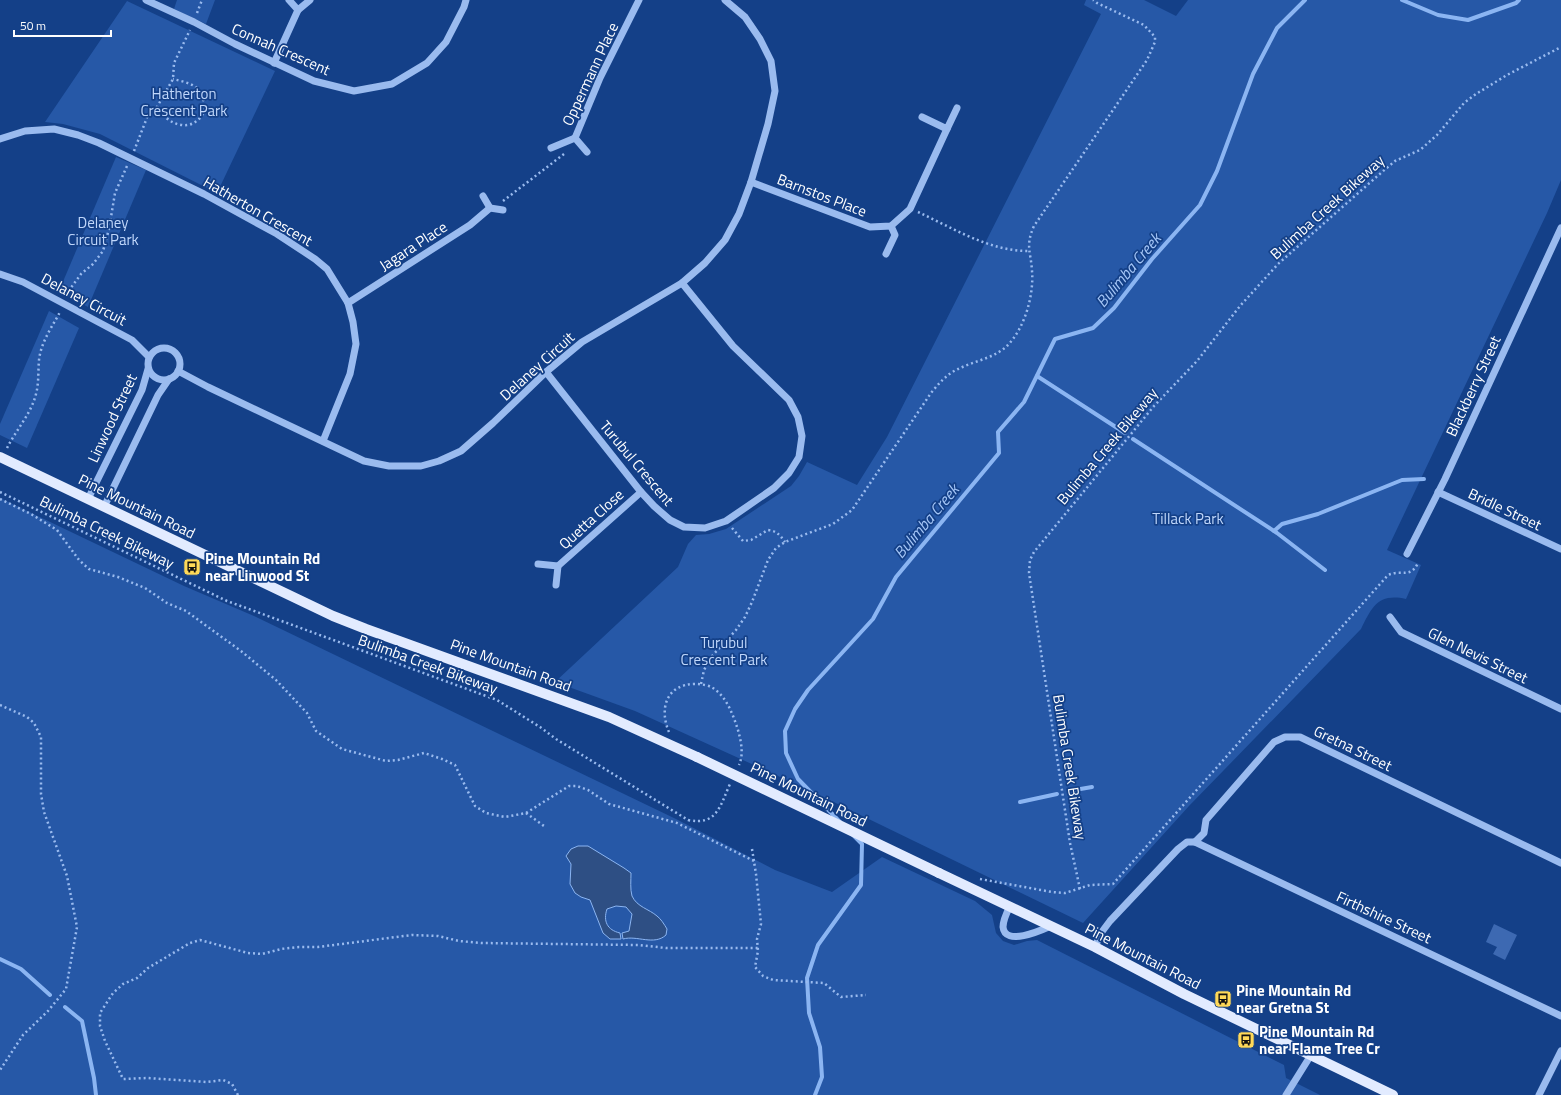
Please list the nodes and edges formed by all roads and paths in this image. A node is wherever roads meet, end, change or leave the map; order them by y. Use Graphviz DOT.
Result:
graph roads {
  1 [pos="146,0"];
  2 [pos="202,0"];
  3 [pos="289,0"];
  4 [pos="310,0"];
  5 [pos="466,0"];
  6 [pos="639,0"];
  7 [pos="725,0"];
  8 [pos="1093,0"];
  9 [pos="298,10"];
  10 [pos="194,22"];
  11 [pos="1561,48"];
  12 [pos="274,63"];
  13 [pos="173,79"];
  14 [pos="157,107"];
  15 [pos="957,108"];
  16 [pos="922,117"];
  17 [pos="947,129"];
  18 [pos="575,138"];
  19 [pos="0,139"];
  20 [pos="550,148"];
  21 [pos="587,152"];
  22 [pos="131,158"];
  23 [pos="751,182"];
  24 [pos="483,196"];
  25 [pos="490,208"];
  26 [pos="910,209"];
  27 [pos="503,210"];
  28 [pos="891,226"];
  29 [pos="1561,228"];
  30 [pos="1028,250"];
  31 [pos="886,254"];
  32 [pos="0,274"];
  33 [pos="682,284"];
  34 [pos="348,303"];
  35 [pos="64,304"];
  36 [pos="149,357"];
  37 [pos="148,369"];
  38 [pos="178,371"];
  39 [pos="546,372"];
  40 [pos="169,379"];
  41 [pos="323,441"];
  42 [pos="7,449"];
  43 [pos="0,457"];
  44 [pos="0,492"];
  45 [pos="641,492"];
  46 [pos="1438,492"];
  47 [pos="0,499"];
  48 [pos="88,499"];
  49 [pos="104,507"];
  50 [pos="726,521"];
  51 [pos="785,542"];
  52 [pos="1561,549"];
  53 [pos="1407,554"];
  54 [pos="1418,563"];
  55 [pos="538,564"];
  56 [pos="558,566"];
  57 [pos="556,585"];
  58 [pos="1390,616"];
  59 [pos="701,684"];
  60 [pos="0,705"];
  61 [pos="1561,709"];
  62 [pos="669,733"];
  63 [pos="739,766"];
  64 [pos="732,780"];
  65 [pos="526,813"];
  66 [pos="544,826"];
  67 [pos="1196,842"];
  68 [pos="752,849"];
  69 [pos="754,862"];
  70 [pos="1561,863"];
  71 [pos="976,878"];
  72 [pos="1080,889"];
  73 [pos="1010,906"];
  74 [pos="1052,926"];
  75 [pos="1095,947"];
  76 [pos="758,948"];
  77 [pos="866,996"];
  78 [pos="1561,1016"];
  79 [pos="1561,1051"];
  80 [pos="1311,1055"];
  81 [pos="0,1070"];
  82 [pos="238,1095"];
  83 [pos="1286,1095"];
  84 [pos="1393,1095"];
  85 [pos="1539,1095"];
  1 -- 10 [label="street, Connah Crescent"];
  2 -- 10 [label="path"];
  3 -- 9 [label="street"];
  4 -- 9 [label="street"];
  5 -- 12 [label="street, Connah Crescent"];
  6 -- 18 [label="street, Oppermann Place"];
  7 -- 23 [label="street, Delaney Circuit"];
  8 -- 30 [label="path"];
  9 -- 12 [label="street"];
  10 -- 12 [label="street, Connah Crescent"];
  10 -- 13 [label="path"];
  11 -- 72 [label="path, Bulimba Creek Bikeway"];
  13 -- 14 [label="path"];
  13 -- 14 [label="path"];
  14 -- 22 [label="path"];
  15 -- 17 [label="street"];
  16 -- 17 [label="street"];
  17 -- 26 [label="street"];
  18 -- 20 [label="street, Oppermann Place"];
  18 -- 21 [label="street, Oppermann Place"];
  18 -- 25 [label="path, Oppermann Place"];
  19 -- 22 [label="street, Hatherton Crescent"];
  22 -- 34 [label="street, Hatherton Crescent"];
  22 -- 35 [label="path"];
  23 -- 28 [label="street, Barnstos Place"];
  23 -- 33 [label="street, Delaney Circuit"];
  24 -- 25 [label="street"];
  25 -- 27 [label="street"];
  25 -- 34 [label="street, Jagara Place"];
  26 -- 28 [label="street"];
  26 -- 30 [label="path"];
  28 -- 31 [label="street"];
  29 -- 46 [label="street, Blackberry Street"];
  30 -- 51 [label="path"];
  32 -- 35 [label="street, Delaney Circuit"];
  33 -- 39 [label="street, Delaney Circuit"];
  33 -- 50 [label="street, Turubul Crescent"];
  34 -- 41 [label="street, Hatherton Crescent"];
  35 -- 36 [label="street, Delaney Circuit"];
  35 -- 42 [label="path"];
  36 -- 37 [label="street"];
  36 -- 38 [label="street"];
  37 -- 40 [label="street"];
  37 -- 48 [label="street, Linwood Street"];
  38 -- 40 [label="street"];
  38 -- 41 [label="street, Delaney Circuit"];
  39 -- 41 [label="street, Delaney Circuit"];
  39 -- 45 [label="street, Turubul Crescent"];
  40 -- 49 [label="street, Linwood Street"];
  43 -- 48 [label="main road, Pine Mountain Road"];
  44 -- 64 [label="path, Bulimba Creek Bikeway"];
  45 -- 50 [label="street, Turubul Crescent"];
  45 -- 56 [label="street, Quetta Close"];
  46 -- 52 [label="street, Bridle Street"];
  46 -- 53 [label="street, Blackberry Street"];
  47 -- 65 [label="path"];
  48 -- 49 [label="main road, Pine Mountain Road"];
  49 -- 73 [label="main road, Pine Mountain Road, bridge"];
  50 -- 51 [label="path"];
  51 -- 59 [label="path"];
  54 -- 72 [label="path"];
  55 -- 56 [label="street, Quetta Close"];
  56 -- 57 [label="street, Quetta Close"];
  58 -- 61 [label="street, Glen Nevis Street"];
  59 -- 62 [label="path"];
  59 -- 63 [label="path"];
  60 -- 81 [label="path"];
  65 -- 66 [label="path"];
  65 -- 69 [label="path"];
  67 -- 70 [label="street, Gretna Street"];
  67 -- 75 [label="street"];
  67 -- 78 [label="street, Firthshire Street"];
  68 -- 69 [label="path"];
  69 -- 76 [label="path"];
  71 -- 72 [label="path"];
  73 -- 74 [label="main road, Pine Mountain Road"];
  73 -- 74 [label="street"];
  74 -- 75 [label="main road, Pine Mountain Road"];
  75 -- 80 [label="main road, Pine Mountain Road"];
  76 -- 77 [label="path"];
  76 -- 82 [label="path"];
  79 -- 85 [label="street"];
  80 -- 83 [label="street"];
  80 -- 84 [label="main road, Pine Mountain Road"];
}
